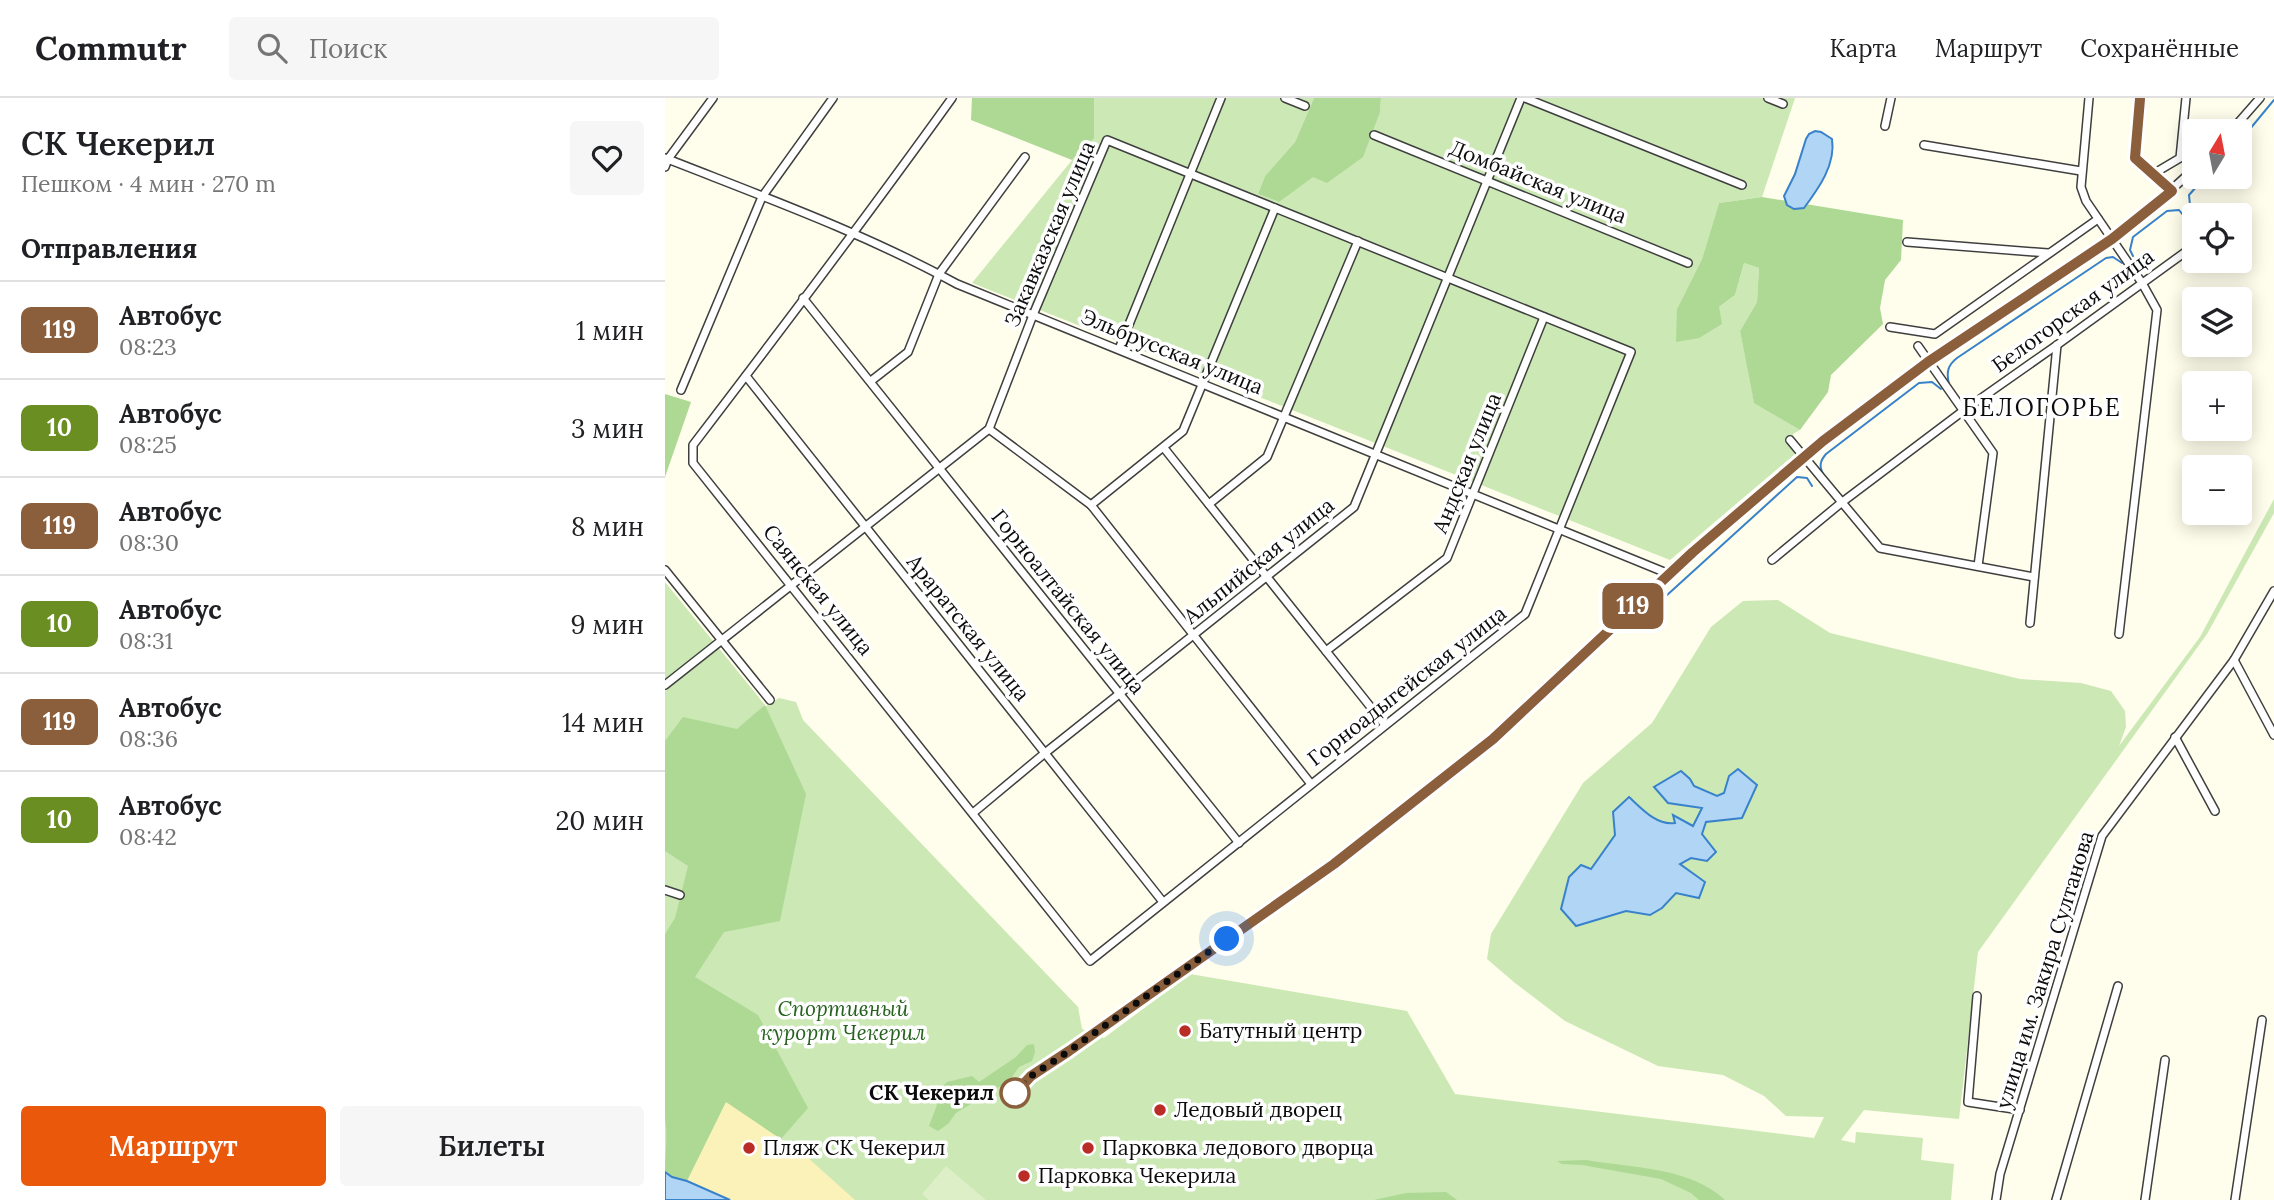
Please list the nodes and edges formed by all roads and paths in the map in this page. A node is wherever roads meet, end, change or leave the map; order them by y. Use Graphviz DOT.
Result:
graph roads {
  1 [pos="713,98"];
  2 [pos="833,98"];
  3 [pos="952,98"];
  4 [pos="1221,98"];
  5 [pos="1285,98"];
  6 [pos="1523,98"];
  7 [pos="1768,98"];
  8 [pos="1891,98"];
  9 [pos="2089,98"];
  10 [pos="2186,98"];
  11 [pos="2260,98"];
  12 [pos="2140,99"];
  13 [pos="1783,104"];
  14 [pos="1305,106"];
  15 [pos="2242,119"];
  16 [pos="1885,126"];
  17 [pos="1374,135"];
  18 [pos="1924,145"];
  19 [pos="1025,157"];
  20 [pos="666,162"];
  21 [pos="2081,171"];
  22 [pos="1191,173"];
  23 [pos="2153,174"];
  24 [pos="1488,181"];
  25 [pos="2182,181"];
  26 [pos="1742,185"];
  27 [pos="2172,191"];
  28 [pos="762,197"];
  29 [pos="1275,208"];
  30 [pos="2098,219"];
  31 [pos="854,234"];
  32 [pos="2112,239"];
  33 [pos="1358,241"];
  34 [pos="1907,242"];
  35 [pos="2049,253"];
  36 [pos="2182,254"];
  37 [pos="1688,263"];
  38 [pos="939,274"];
  39 [pos="1448,278"];
  40 [pos="2142,283"];
  41 [pos="803,298"];
  42 [pos="1033,315"];
  43 [pos="1544,317"];
  44 [pos="1890,327"];
  45 [pos="2057,345"];
  46 [pos="1917,346"];
  47 [pos="1119,349"];
  48 [pos="1631,352"];
  49 [pos="1928,362"];
  50 [pos="746,376"];
  51 [pos="871,381"];
  52 [pos="1202,384"];
  53 [pos="681,390"];
  54 [pos="1963,411"];
  55 [pos="1285,417"];
  56 [pos="989,429"];
  57 [pos="1790,440"];
  58 [pos="1164,448"];
  59 [pos="1377,454"];
  60 [pos="1803,458"];
  61 [pos="939,467"];
  62 [pos="1472,494"];
  63 [pos="1840,503"];
  64 [pos="1209,504"];
  65 [pos="1091,505"];
  66 [pos="865,526"];
  67 [pos="1558,530"];
  68 [pos="1772,560"];
  69 [pos="1978,566"];
  70 [pos="665,570"];
  71 [pos="1669,574"];
  72 [pos="2033,576"];
  73 [pos="1268,577"];
  74 [pos="792,585"];
  75 [pos="2274,591"];
  76 [pos="2030,623"];
  77 [pos="2119,634"];
  78 [pos="1193,636"];
  79 [pos="721,641"];
  80 [pos="1326,651"];
  81 [pos="2234,660"];
  82 [pos="665,685"];
  83 [pos="1119,694"];
  84 [pos="769,701"];
  85 [pos="1385,725"];
  86 [pos="2274,735"];
  87 [pos="2175,737"];
  88 [pos="1045,753"];
  89 [pos="1311,784"];
  90 [pos="2215,811"];
  91 [pos="972,813"];
  92 [pos="1239,843"];
  93 [pos="665,890"];
  94 [pos="680,895"];
  95 [pos="1163,902"];
  96 [pos="1090,961"];
  97 [pos="2118,986"];
  98 [pos="1977,996"];
  99 [pos="2262,1020"];
  100 [pos="2165,1060"];
  101 [pos="1015,1093"];
  102 [pos="2020,1110"];
  103 [pos="1996,1200"];
  104 [pos="2056,1200"];
  105 [pos="2145,1200"];
  106 [pos="2235,1200"];
  1 -- 20 [label="street"];
  2 -- 28 [label="street"];
  3 -- 31 [label="street, Саянская улица"];
  4 -- 22 [label="street"];
  5 -- 14 [label="street"];
  6 -- 24 [label="street, Альпийская улица"];
  6 -- 26 [label="street"];
  7 -- 13 [label="street"];
  8 -- 16 [label="street"];
  9 -- 21 [label="street"];
  10 -- 23 [label="street"];
  11 -- 15 [label="street"];
  12 -- 23 [label="street"];
  17 -- 24 [label="street, Домбайская улица"];
  18 -- 21 [label="street"];
  19 -- 38 [label="street"];
  20 -- 28 [label="street, Эльбрусская улица"];
  21 -- 30 [label="street"];
  22 -- 29 [label="street, Закавказская улица"];
  22 -- 42 [label="street, Закавказская улица"];
  22 -- 47 [label="street"];
  23 -- 27 [label="street"];
  24 -- 37 [label="street, Домбайская улица"];
  24 -- 39 [label="street, Альпийская улица"];
  25 -- 27 [label="street"];
  27 -- 32 [label="street"];
  28 -- 31 [label="street, Эльбрусская улица"];
  28 -- 53 [label="street"];
  29 -- 33 [label="street, Закавказская улица"];
  29 -- 52 [label="street"];
  30 -- 32 [label="street"];
  30 -- 35 [label="street"];
  31 -- 38 [label="street, Эльбрусская улица"];
  31 -- 41 [label="street, Саянская улица"];
  32 -- 40 [label="street"];
  32 -- 49 [label="street"];
  33 -- 39 [label="street, Закавказская улица"];
  33 -- 55 [label="street"];
  34 -- 35 [label="street"];
  35 -- 44 [label="street"];
  36 -- 40 [label="street, Белогорская улица"];
  38 -- 42 [label="street, Эльбрусская улица"];
  38 -- 51 [label="street"];
  39 -- 43 [label="street, Закавказская улица"];
  39 -- 59 [label="street, Альпийская улица"];
  40 -- 45 [label="street, Белогорская улица"];
  40 -- 77 [label="street"];
  41 -- 50 [label="street, Саянская улица"];
  41 -- 51 [label="street, Горноалтайская улица"];
  42 -- 47 [label="street, Эльбрусская улица"];
  42 -- 56 [label="street, Закавказская улица"];
  43 -- 48 [label="street, Закавказская улица"];
  43 -- 62 [label="street, Андская улица"];
  45 -- 54 [label="street, Белогорская улица"];
  45 -- 72 [label="street"];
  46 -- 49 [label="street"];
  47 -- 52 [label="street, Эльбрусская улица"];
  48 -- 67 [label="street, Горноадыгейская улица"];
  49 -- 54 [label="street"];
  49 -- 60 [label="street"];
  50 -- 66 [label="street, Араратская улица"];
  50 -- 74 [label="street, Саянская улица"];
  51 -- 61 [label="street, Горноалтайская улица"];
  52 -- 55 [label="street, Эльбрусская улица"];
  52 -- 58 [label="street"];
  54 -- 63 [label="street, Белогорская улица"];
  54 -- 69 [label="street"];
  55 -- 59 [label="street, Эльбрусская улица"];
  55 -- 64 [label="street"];
  56 -- 61 [label="street"];
  56 -- 65 [label="street"];
  57 -- 60 [label="street"];
  58 -- 64 [label="street"];
  58 -- 65 [label="street"];
  59 -- 62 [label="street, Эльбрусская улица"];
  59 -- 73 [label="street, Альпийская улица"];
  60 -- 63 [label="street"];
  60 -- 71 [label="street"];
  61 -- 66 [label="street"];
  61 -- 83 [label="street, Горноалтайская улица"];
  62 -- 67 [label="street, Эльбрусская улица"];
  62 -- 80 [label="street, Андская улица"];
  63 -- 68 [label="street, Белогорская улица"];
  63 -- 69 [label="street"];
  64 -- 73 [label="street"];
  65 -- 78 [label="street"];
  66 -- 74 [label="street"];
  66 -- 88 [label="street, Араратская улица"];
  67 -- 71 [label="street, Эльбрусская улица"];
  67 -- 85 [label="street, Горноадыгейская улица"];
  69 -- 72 [label="street"];
  70 -- 79 [label="street"];
  71 -- 101 [label="street"];
  72 -- 76 [label="street"];
  73 -- 78 [label="street, Альпийская улица"];
  73 -- 80 [label="street"];
  74 -- 79 [label="street"];
  74 -- 91 [label="street, Саянская улица"];
  75 -- 81 [label="street, улица им. Закира Султанова"];
  78 -- 83 [label="street, Альпийская улица"];
  78 -- 89 [label="street"];
  79 -- 82 [label="street"];
  79 -- 84 [label="street"];
  80 -- 85 [label="street"];
  81 -- 86 [label="street"];
  81 -- 87 [label="street, улица им. Закира Султанова"];
  83 -- 88 [label="street, Альпийская улица"];
  83 -- 92 [label="street, Горноалтайская улица"];
  85 -- 89 [label="street, Горноадыгейская улица"];
  87 -- 90 [label="street"];
  87 -- 102 [label="street, улица им. Закира Султанова"];
  88 -- 91 [label="street, Альпийская улица"];
  88 -- 95 [label="street, Араратская улица"];
  89 -- 92 [label="street, Горноадыгейская улица"];
  91 -- 96 [label="street, Саянская улица"];
  92 -- 95 [label="street, Горноадыгейская улица"];
  93 -- 94 [label="street"];
  95 -- 96 [label="street, Горноадыгейская улица"];
  97 -- 104 [label="street"];
  98 -- 102 [label="street"];
  99 -- 106 [label="street"];
  100 -- 105 [label="street"];
  102 -- 103 [label="street, улица им. Закира Султанова"];
}
